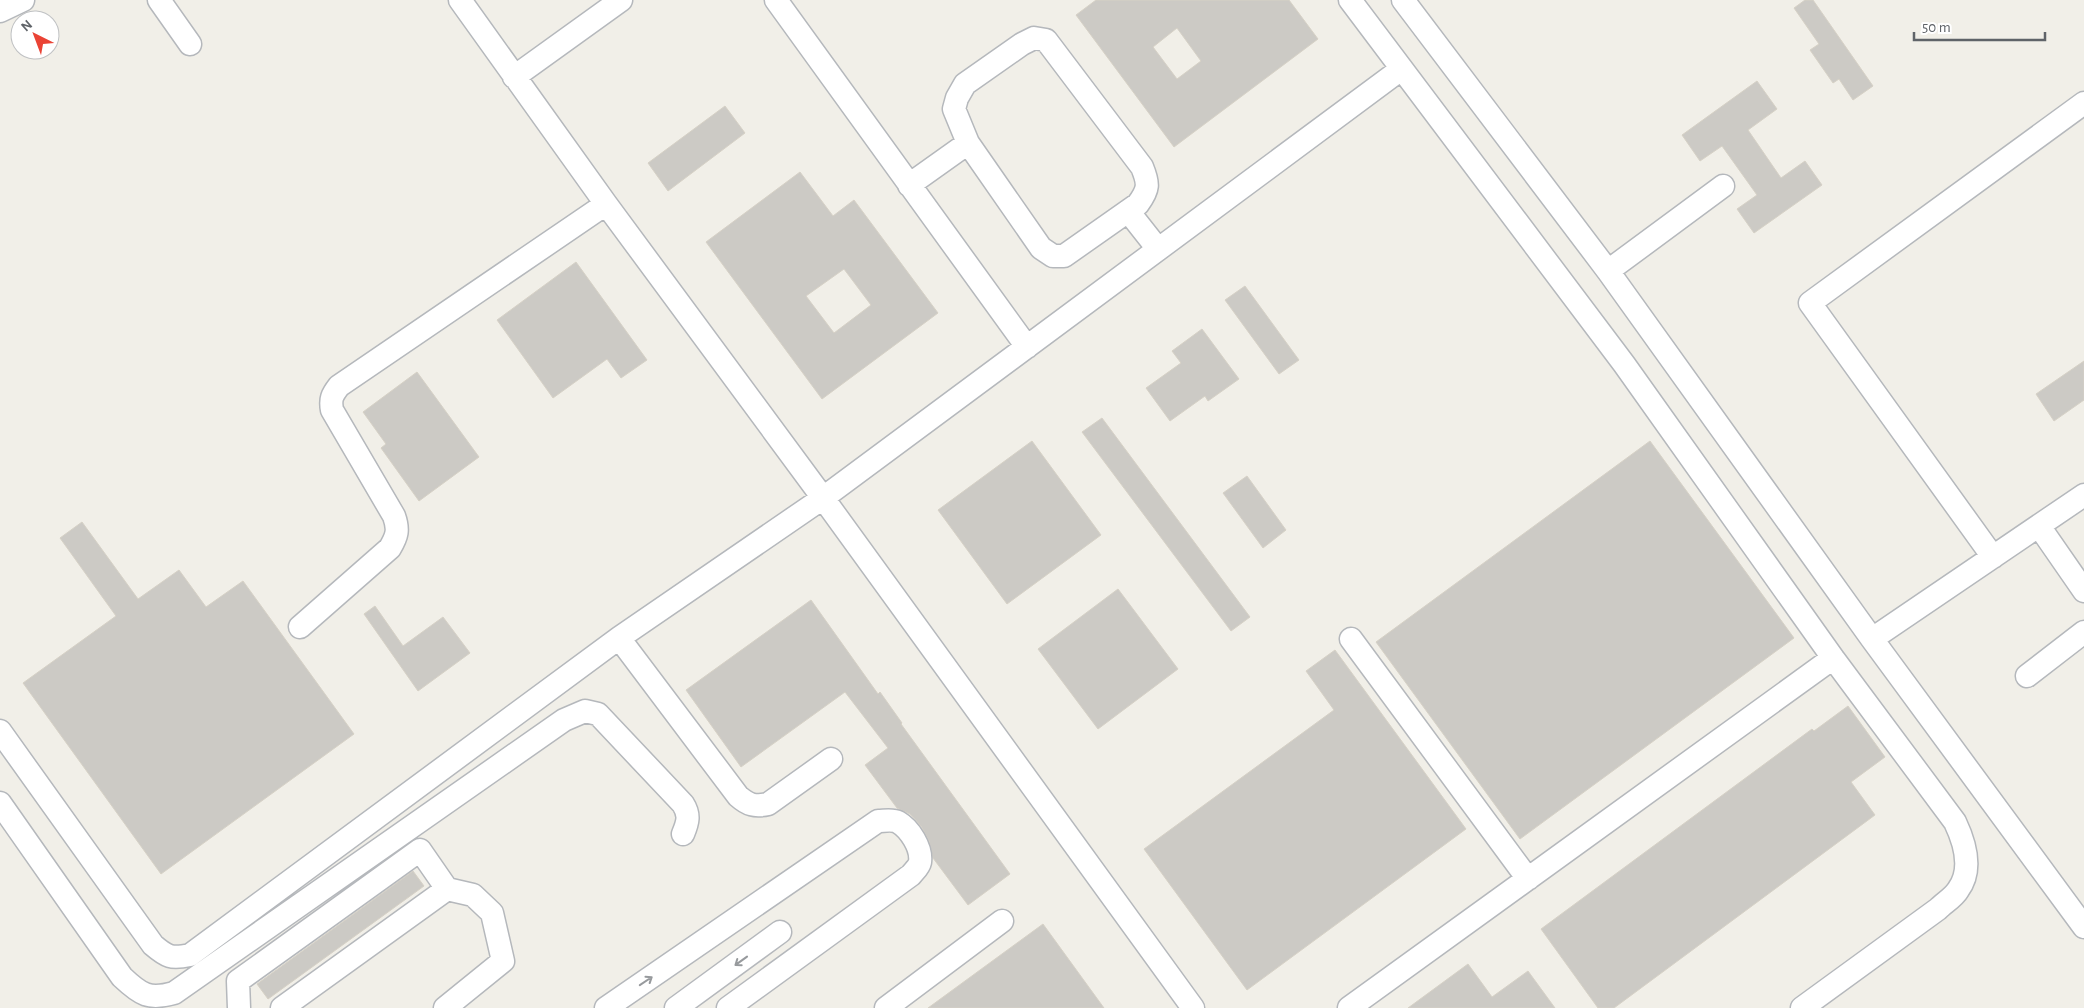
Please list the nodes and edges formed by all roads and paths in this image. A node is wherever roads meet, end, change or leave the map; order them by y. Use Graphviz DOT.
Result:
graph roads {
  1 [pos="23,0"];
  2 [pos="159,0"];
  3 [pos="460,0"];
  4 [pos="621,0"];
  5 [pos="776,0"];
  6 [pos="1350,0"];
  7 [pos="1403,0"];
  8 [pos="0,11"];
  9 [pos="190,44"];
  10 [pos="1400,70"];
  11 [pos="514,77"];
  12 [pos="2084,103"];
  13 [pos="968,143"];
  14 [pos="909,185"];
  15 [pos="1723,186"];
  16 [pos="606,204"];
  17 [pos="1128,210"];
  18 [pos="1158,250"];
  19 [pos="1608,271"];
  20 [pos="1027,347"];
  21 [pos="2084,495"];
  22 [pos="823,498"];
  23 [pos="2039,526"];
  24 [pos="1993,557"];
  25 [pos="2084,591"];
  26 [pos="300,627"];
  27 [pos="2084,632"];
  28 [pos="619,638"];
  29 [pos="1351,639"];
  30 [pos="1872,639"];
  31 [pos="1833,658"];
  32 [pos="2027,676"];
  33 [pos="0,730"];
  34 [pos="831,759"];
  35 [pos="0,802"];
  36 [pos="683,834"];
  37 [pos="1528,879"];
  38 [pos="447,889"];
  39 [pos="758,904"];
  40 [pos="1002,921"];
  41 [pos="2084,927"];
  42 [pos="780,932"];
  43 [pos="799,957"];
  44 [pos="238,1008"];
  45 [pos="282,1008"];
  46 [pos="445,1008"];
  47 [pos="606,1008"];
  48 [pos="676,1008"];
  49 [pos="728,1008"];
  50 [pos="886,1008"];
  51 [pos="1193,1008"];
  52 [pos="1349,1008"];
  53 [pos="1802,1008"];
  1 -- 8 [label="street"];
  2 -- 9 [label="street"];
  3 -- 11 [label="street"];
  4 -- 11 [label="street"];
  5 -- 14 [label="street"];
  6 -- 10 [label="street"];
  7 -- 19 [label="street"];
  10 -- 18 [label="street"];
  10 -- 31 [label="street"];
  11 -- 16 [label="street"];
  12 -- 24 [label="street"];
  13 -- 14 [label="street"];
  13 -- 17 [label="street"];
  13 -- 17 [label="street"];
  14 -- 20 [label="street"];
  15 -- 19 [label="street"];
  16 -- 22 [label="street"];
  16 -- 26 [label="street"];
  17 -- 18 [label="street"];
  18 -- 20 [label="street"];
  19 -- 30 [label="street"];
  20 -- 22 [label="street"];
  21 -- 23 [label="street"];
  22 -- 28 [label="street"];
  22 -- 51 [label="street"];
  23 -- 24 [label="street"];
  23 -- 25 [label="street"];
  24 -- 30 [label="street"];
  27 -- 32 [label="street"];
  28 -- 33 [label="street"];
  28 -- 34 [label="street"];
  29 -- 37 [label="street"];
  30 -- 41 [label="street"];
  31 -- 37 [label="street"];
  31 -- 53 [label="street"];
  35 -- 36 [label="street"];
  37 -- 52 [label="street"];
  38 -- 44 [label="street"];
  38 -- 45 [label="street"];
  38 -- 46 [label="street"];
  39 -- 42 [label="street"];
  39 -- 43 [label="street"];
  47 -- 39 [label="street, one-way"];
  40 -- 50 [label="street"];
  42 -- 43 [label="street"];
  42 -- 48 [label="street, one-way"];
  43 -- 49 [label="street"];
}
